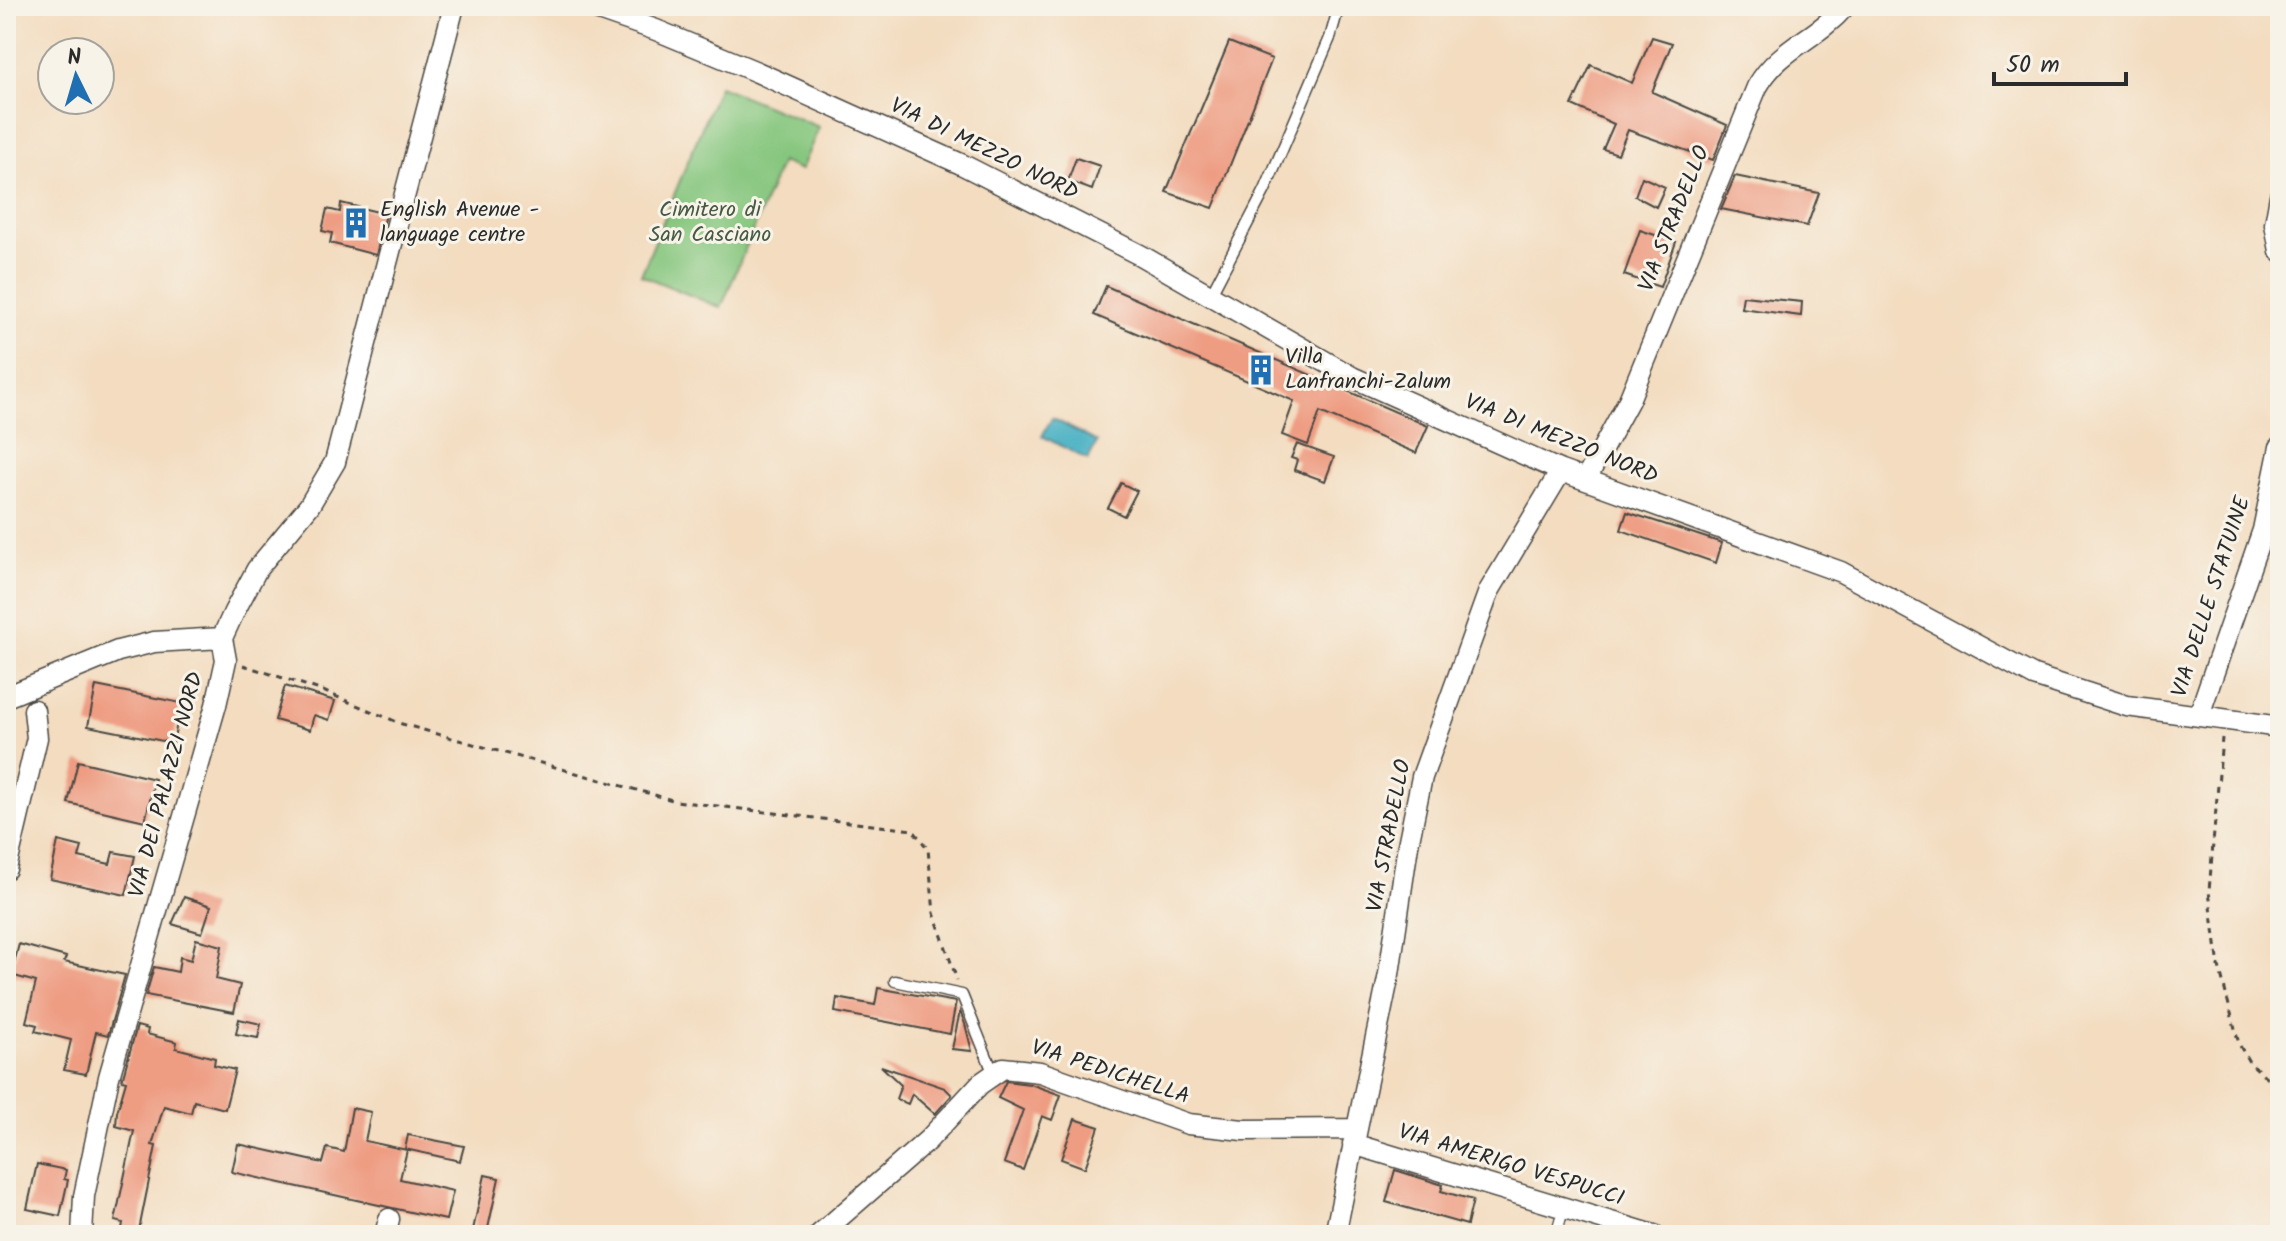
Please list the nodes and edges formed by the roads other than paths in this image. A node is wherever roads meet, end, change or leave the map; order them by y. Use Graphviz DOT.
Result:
graph roads {
  1 [pos="454,6"];
  2 [pos="587,6"];
  3 [pos="1339,6"];
  4 [pos="1845,6"];
  5 [pos="2280,196"];
  6 [pos="2280,251"];
  7 [pos="1210,296"];
  8 [pos="2280,447"];
  9 [pos="1561,471"];
  10 [pos="1586,479"];
  11 [pos="222,638"];
  12 [pos="6,697"];
  13 [pos="34,710"];
  14 [pos="2199,715"];
  15 [pos="2280,727"];
  16 [pos="6,869"];
  17 [pos="895,981"];
  18 [pos="993,1072"];
  19 [pos="1354,1136"];
  20 [pos="1564,1207"];
  21 [pos="82,1235"];
  22 [pos="819,1235"];
  23 [pos="1335,1235"];
  24 [pos="1556,1235"];
  25 [pos="1654,1235"];
  1 -- 11 [label="street"];
  2 -- 7 [label="street, VIA DI MEZZO NORD"];
  3 -- 7 [label="lane"];
  4 -- 10 [label="street, VIA STRADELLO"];
  5 -- 6 [label="street"];
  7 -- 9 [label="street, VIA DI MEZZO NORD"];
  8 -- 14 [label="street, VIA DELLE STATUINE"];
  9 -- 10 [label="street, VIA DI MEZZO NORD"];
  9 -- 19 [label="street, VIA STRADELLO"];
  10 -- 14 [label="street, VIA DI MEZZO NORD"];
  11 -- 12 [label="street"];
  11 -- 21 [label="street, VIA DEI PALAZZI NORD"];
  13 -- 16 [label="street"];
  14 -- 15 [label="street, VIA DI MEZZO NORD"];
  17 -- 18 [label="lane"];
  18 -- 19 [label="street, VIA PEDICHELLA"];
  18 -- 22 [label="street"];
  19 -- 20 [label="street, VIA AMERIGO VESPUCCI"];
  19 -- 23 [label="street, VIA STRADELLO"];
  20 -- 24 [label="lane"];
  20 -- 25 [label="street, VIA AMERIGO VESPUCCI"];
}
